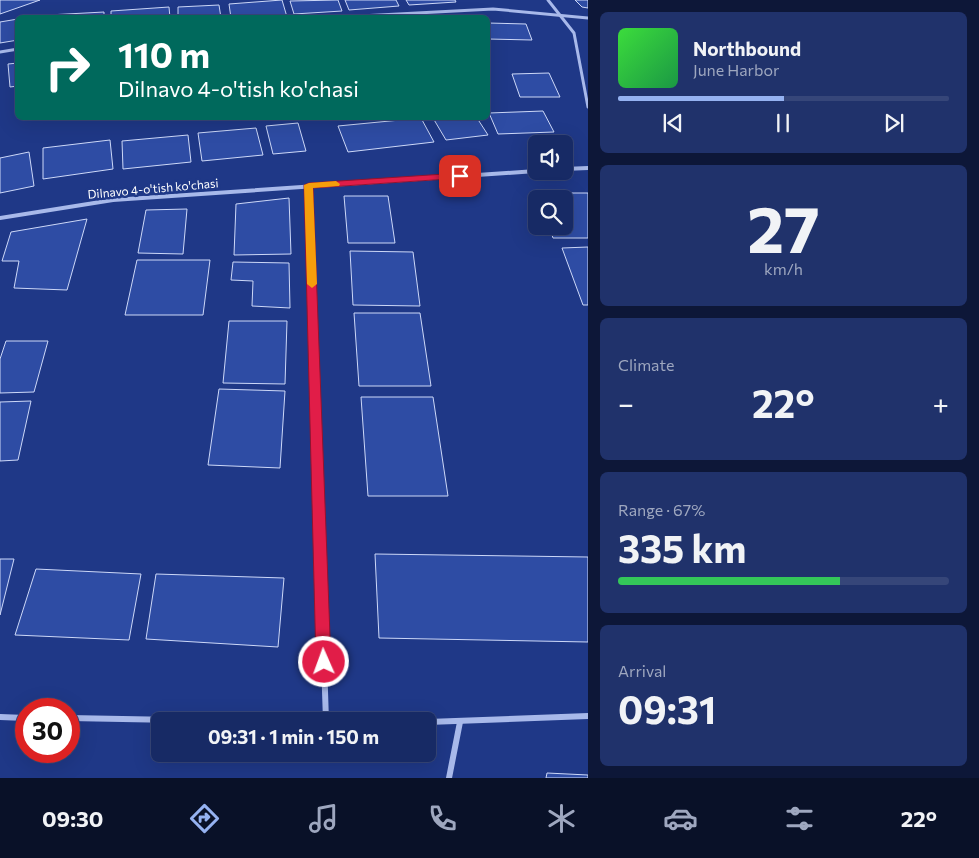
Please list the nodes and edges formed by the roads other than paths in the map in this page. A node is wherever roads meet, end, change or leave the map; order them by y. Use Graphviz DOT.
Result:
graph roads {
  1 [pos="548,0"];
  2 [pos="373,15"];
  3 [pos="558,15"];
  4 [pos="588,18"];
  5 [pos="15,50"];
  6 [pos="0,52"];
  7 [pos="588,107"];
  8 [pos="588,168"];
  9 [pos="573,169"];
  10 [pos="528,171"];
  11 [pos="309,185"];
  12 [pos="0,218"];
  13 [pos="326,712"];
  14 [pos="588,716"];
  15 [pos="0,717"];
  16 [pos="15,718"];
  17 [pos="80,718"];
  18 [pos="151,720"];
  19 [pos="436,722"];
  20 [pos="460,722"];
  21 [pos="449,778"];
  1 -- 3 [label="street"];
  2 -- 3 [label="street"];
  3 -- 4 [label="street"];
  3 -- 7 [label="street"];
  5 -- 6 [label="street"];
  8 -- 9 [label="street"];
  10 -- 11 [label="street, Dilnavo 4-o'tish ko'chasi"];
  11 -- 12 [label="street, Dilnavo 4-o'tish ko'chasi"];
  11 -- 13 [label="street"];
  14 -- 20 [label="street"];
  15 -- 16 [label="street"];
  17 -- 18 [label="street"];
  19 -- 20 [label="street"];
  20 -- 21 [label="street"];
}
